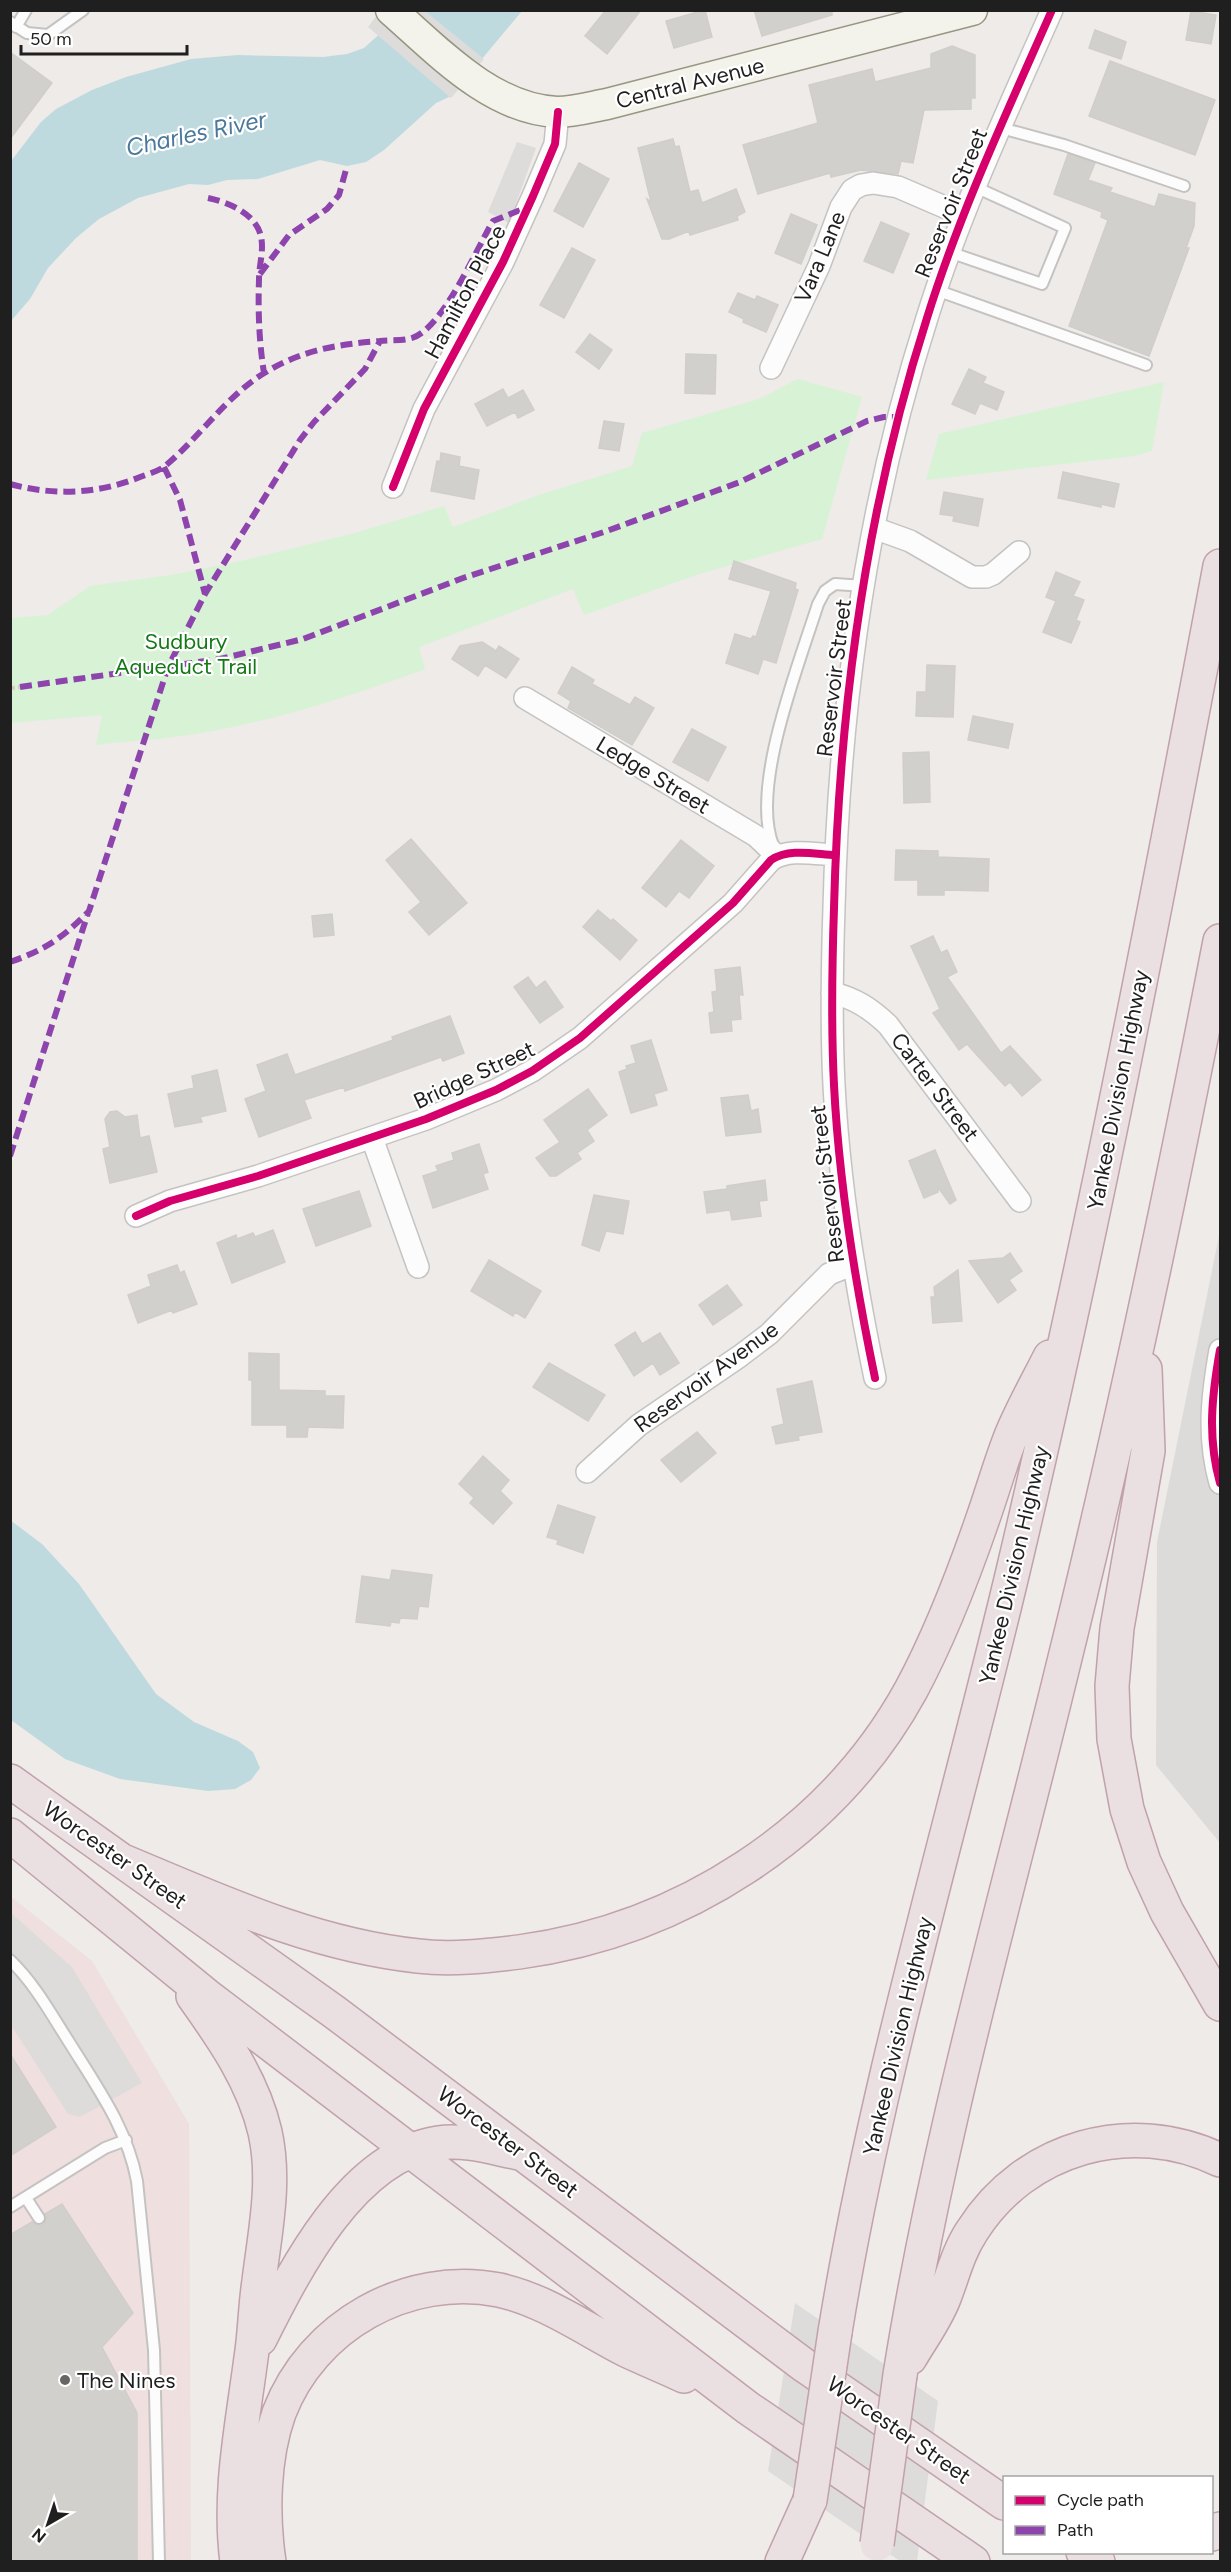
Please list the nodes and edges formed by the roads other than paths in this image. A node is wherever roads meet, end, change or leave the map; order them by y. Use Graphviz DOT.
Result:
graph roads {
  1 [pos="26,10"];
  2 [pos="83,10"];
  3 [pos="391,10"];
  4 [pos="972,10"];
  5 [pos="1052,10"];
  6 [pos="13,24"];
  7 [pos="558,112"];
  8 [pos="1001,128"];
  9 [pos="1184,186"];
  10 [pos="975,187"];
  11 [pos="963,216"];
  12 [pos="949,252"];
  13 [pos="936,290"];
  14 [pos="1146,366"];
  15 [pos="771,368"];
  16 [pos="393,487"];
  17 [pos="874,528"];
  18 [pos="1019,552"];
  19 [pos="1221,566"];
  20 [pos="864,586"];
  21 [pos="525,698"];
  22 [pos="835,855"];
  23 [pos="777,856"];
  24 [pos="1221,941"];
  25 [pos="832,993"];
  26 [pos="372,1138"];
  27 [pos="1020,1201"];
  28 [pos="136,1216"];
  29 [pos="854,1264"];
  30 [pos="418,1267"];
  31 [pos="1072,1312"];
  32 [pos="1144,1322"];
  33 [pos="1221,1350"];
  34 [pos="875,1378"];
  35 [pos="587,1472"];
  36 [pos="1220,1475"];
  37 [pos="10,1781"];
  38 [pos="10,1835"];
  39 [pos="10,1848"];
  40 [pos="123,1860"];
  41 [pos="77,1889"];
  42 [pos="10,1960"];
  43 [pos="170,1966"];
  44 [pos="1221,2004"];
  45 [pos="126,2140"];
  46 [pos="410,2151"];
  47 [pos="524,2153"];
  48 [pos="1221,2160"];
  49 [pos="26,2198"];
  50 [pos="10,2207"];
  51 [pos="39,2218"];
  52 [pos="251,2357"];
  53 [pos="900,2375"];
  54 [pos="739,2401"];
  55 [pos="810,2500"];
  56 [pos="1003,2502"];
  57 [pos="876,2553"];
  58 [pos="1085,2554"];
  59 [pos="159,2562"];
  60 [pos="237,2562"];
  61 [pos="268,2562"];
  62 [pos="782,2562"];
  63 [pos="804,2562"];
  64 [pos="972,2562"];
  65 [pos="1098,2562"];
  1 -- 6 [label="lane"];
  2 -- 6 [label="lane"];
  3 -- 7 [label="main road, Central Avenue"];
  4 -- 7 [label="main road, Central Avenue"];
  5 -- 8 [label="street, Reservoir Street"];
  7 -- 16 [label="street, Hamilton Place"];
  8 -- 9 [label="lane"];
  8 -- 10 [label="street, Reservoir Street"];
  10 -- 11 [label="street, Reservoir Street"];
  10 -- 12 [label="lane"];
  11 -- 12 [label="street, Reservoir Street"];
  11 -- 15 [label="street, Vara Lane"];
  12 -- 13 [label="street, Reservoir Street"];
  13 -- 14 [label="lane"];
  13 -- 17 [label="street, Reservoir Street"];
  17 -- 18 [label="street"];
  17 -- 20 [label="street, Reservoir Street"];
  19 -- 31 [label="highway, Yankee Division Highway"];
  20 -- 22 [label="street, Reservoir Street"];
  20 -- 23 [label="lane"];
  21 -- 23 [label="street, Ledge Street"];
  22 -- 23 [label="street"];
  22 -- 25 [label="street, Reservoir Street"];
  23 -- 26 [label="street, Bridge Street"];
  24 -- 32 [label="highway"];
  25 -- 27 [label="street, Carter Street"];
  25 -- 29 [label="street, Reservoir Street"];
  26 -- 28 [label="street, Bridge Street"];
  26 -- 30 [label="street"];
  29 -- 34 [label="street, Reservoir Street"];
  29 -- 35 [label="street, Reservoir Avenue"];
  31 -- 40 [label="highway"];
  31 -- 55 [label="highway, Yankee Division Highway, bridge"];
  32 -- 44 [label="highway"];
  32 -- 53 [label="highway"];
  33 -- 36 [label="street"];
  37 -- 40 [label="highway, Worcester Street"];
  38 -- 41 [label="highway, Worcester Street"];
  39 -- 41 [label="highway"];
  40 -- 47 [label="highway, Worcester Street"];
  41 -- 43 [label="highway, Worcester Street"];
  42 -- 45 [label="lane"];
  43 -- 46 [label="highway, Worcester Street"];
  43 -- 52 [label="highway"];
  45 -- 49 [label="lane"];
  45 -- 59 [label="lane"];
  46 -- 47 [label="highway"];
  46 -- 52 [label="highway"];
  46 -- 54 [label="highway, Worcester Street"];
  47 -- 56 [label="highway, Worcester Street"];
  48 -- 53 [label="highway"];
  49 -- 50 [label="lane"];
  49 -- 51 [label="lane"];
  52 -- 60 [label="highway"];
  53 -- 57 [label="highway, bridge"];
  54 -- 61 [label="highway"];
  54 -- 64 [label="highway, Worcester Street"];
  55 -- 62 [label="highway"];
  55 -- 63 [label="highway, Yankee Division Highway"];
  58 -- 65 [label="highway"];
}
